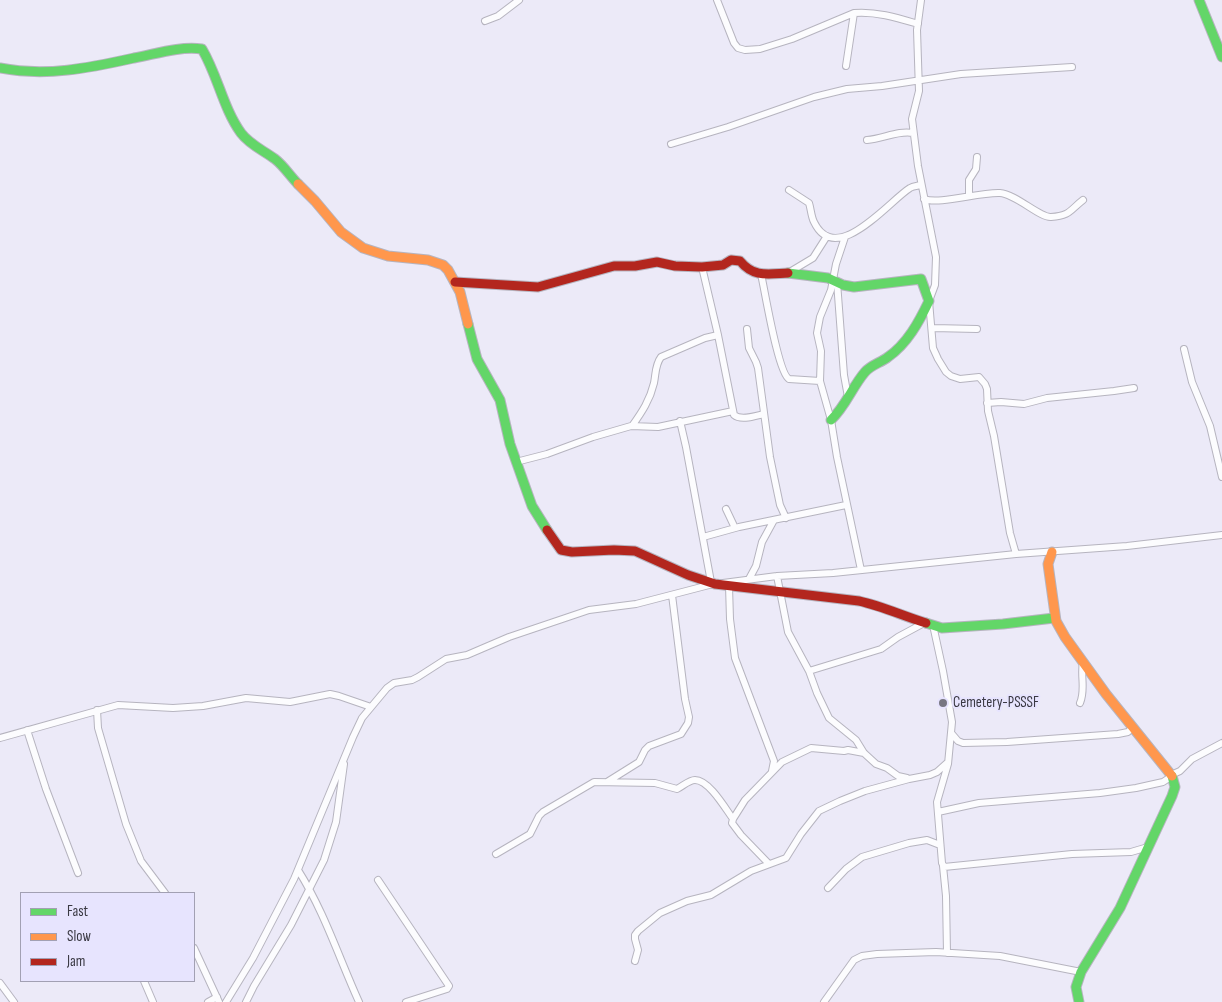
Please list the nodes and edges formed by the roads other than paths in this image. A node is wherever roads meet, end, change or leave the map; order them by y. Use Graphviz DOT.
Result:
graph roads {
  1 [pos="519,0"];
  2 [pos="717,0"];
  3 [pos="921,0"];
  4 [pos="1199,0"];
  5 [pos="854,13"];
  6 [pos="485,22"];
  7 [pos="918,24"];
  8 [pos="1222,57"];
  9 [pos="846,66"];
  10 [pos="1072,67"];
  11 [pos="0,68"];
  12 [pos="919,80"];
  13 [pos="914,133"];
  14 [pos="866,140"];
  15 [pos="671,144"];
  16 [pos="977,157"];
  17 [pos="921,185"];
  18 [pos="789,190"];
  19 [pos="969,195"];
  20 [pos="924,199"];
  21 [pos="1083,200"];
  22 [pos="828,236"];
  23 [pos="845,237"];
  24 [pos="702,267"];
  25 [pos="788,273"];
  26 [pos="761,274"];
  27 [pos="835,281"];
  28 [pos="455,282"];
  29 [pos="930,301"];
  30 [pos="933,328"];
  31 [pos="747,329"];
  32 [pos="977,329"];
  33 [pos="718,335"];
  34 [pos="1184,349"];
  35 [pos="820,381"];
  36 [pos="1134,388"];
  37 [pos="848,398"];
  38 [pos="986,403"];
  39 [pos="733,411"];
  40 [pos="764,414"];
  41 [pos="831,420"];
  42 [pos="680,421"];
  43 [pos="632,426"];
  44 [pos="516,462"];
  45 [pos="1222,477"];
  46 [pos="846,505"];
  47 [pos="726,510"];
  48 [pos="786,518"];
  49 [pos="774,520"];
  50 [pos="734,528"];
  51 [pos="1222,535"];
  52 [pos="703,537"];
  53 [pos="1052,552"];
  54 [pos="1016,554"];
  55 [pos="861,570"];
  56 [pos="777,576"];
  57 [pos="749,579"];
  58 [pos="713,583"];
  59 [pos="729,586"];
  60 [pos="780,592"];
  61 [pos="672,595"];
  62 [pos="1054,618"];
  63 [pos="929,624"];
  64 [pos="1084,662"];
  65 [pos="810,670"];
  66 [pos="1080,703"];
  67 [pos="371,708"];
  68 [pos="97,710"];
  69 [pos="1132,728"];
  70 [pos="28,730"];
  71 [pos="952,734"];
  72 [pos="0,738"];
  73 [pos="1222,742"];
  74 [pos="864,753"];
  75 [pos="345,756"];
  76 [pos="948,762"];
  77 [pos="771,772"];
  78 [pos="1172,776"];
  79 [pos="909,779"];
  80 [pos="606,782"];
  81 [pos="938,812"];
  82 [pos="732,819"];
  83 [pos="940,844"];
  84 [pos="1148,847"];
  85 [pos="496,854"];
  86 [pos="768,864"];
  87 [pos="943,866"];
  88 [pos="298,870"];
  89 [pos="78,873"];
  90 [pos="378,880"];
  91 [pos="828,888"];
  92 [pos="310,890"];
  93 [pos="164,892"];
  94 [pos="195,950"];
  95 [pos="946,953"];
  96 [pos="635,960"];
  97 [pos="1081,972"];
  98 [pos="0,982"];
  99 [pos="144,982"];
  100 [pos="218,1000"];
  101 [pos="14,1002"];
  102 [pos="153,1002"];
  103 [pos="208,1002"];
  104 [pos="226,1002"];
  105 [pos="246,1002"];
  106 [pos="359,1002"];
  107 [pos="406,1002"];
  108 [pos="824,1002"];
  109 [pos="1079,1002"];
  1 -- 6 [label="street"];
  2 -- 5 [label="street"];
  3 -- 7 [label="street"];
  4 -- 8 [label="main road"];
  5 -- 7 [label="street"];
  5 -- 9 [label="street"];
  7 -- 12 [label="street"];
  10 -- 12 [label="street"];
  11 -- 28 [label="main road"];
  12 -- 13 [label="street"];
  12 -- 15 [label="street"];
  13 -- 14 [label="street"];
  13 -- 17 [label="street"];
  16 -- 19 [label="street"];
  17 -- 20 [label="street"];
  17 -- 23 [label="street"];
  18 -- 22 [label="street"];
  19 -- 20 [label="street"];
  19 -- 21 [label="street"];
  20 -- 29 [label="street"];
  22 -- 23 [label="street"];
  22 -- 25 [label="street"];
  23 -- 27 [label="street"];
  24 -- 26 [label="main road"];
  24 -- 28 [label="main road"];
  24 -- 33 [label="street"];
  25 -- 26 [label="main road"];
  25 -- 27 [label="main road"];
  26 -- 35 [label="street"];
  27 -- 29 [label="main road"];
  27 -- 35 [label="street"];
  27 -- 37 [label="street"];
  28 -- 44 [label="main road"];
  29 -- 30 [label="street"];
  29 -- 37 [label="main road"];
  30 -- 32 [label="street"];
  30 -- 38 [label="street"];
  31 -- 40 [label="street"];
  33 -- 39 [label="street"];
  33 -- 43 [label="street"];
  34 -- 45 [label="street"];
  35 -- 41 [label="street"];
  36 -- 38 [label="street"];
  37 -- 41 [label="main road"];
  38 -- 54 [label="street"];
  39 -- 40 [label="street"];
  39 -- 42 [label="street"];
  40 -- 48 [label="street"];
  41 -- 46 [label="street"];
  42 -- 43 [label="street"];
  42 -- 52 [label="street"];
  43 -- 44 [label="street"];
  44 -- 58 [label="main road"];
  46 -- 48 [label="street"];
  46 -- 55 [label="street"];
  47 -- 50 [label="street"];
  48 -- 49 [label="street"];
  49 -- 50 [label="street"];
  49 -- 57 [label="street"];
  50 -- 52 [label="street"];
  51 -- 53 [label="street"];
  52 -- 58 [label="street"];
  53 -- 54 [label="street"];
  53 -- 62 [label="main road"];
  54 -- 55 [label="street"];
  55 -- 56 [label="street"];
  56 -- 57 [label="street"];
  56 -- 60 [label="street"];
  57 -- 58 [label="street"];
  58 -- 59 [label="main road"];
  58 -- 61 [label="street"];
  59 -- 60 [label="main road"];
  59 -- 77 [label="street"];
  60 -- 63 [label="main road"];
  60 -- 65 [label="street"];
  61 -- 67 [label="street"];
  61 -- 80 [label="street"];
  62 -- 63 [label="main road"];
  62 -- 64 [label="main road"];
  63 -- 65 [label="street"];
  63 -- 71 [label="street"];
  64 -- 66 [label="street"];
  64 -- 69 [label="main road"];
  65 -- 74 [label="street"];
  67 -- 68 [label="street"];
  67 -- 75 [label="street"];
  68 -- 70 [label="street"];
  68 -- 93 [label="street"];
  69 -- 71 [label="street"];
  69 -- 78 [label="main road"];
  70 -- 72 [label="street"];
  70 -- 89 [label="street"];
  71 -- 76 [label="street"];
  73 -- 78 [label="street"];
  74 -- 77 [label="street"];
  74 -- 79 [label="street"];
  75 -- 88 [label="street"];
  75 -- 92 [label="street"];
  76 -- 79 [label="street"];
  76 -- 81 [label="street"];
  77 -- 82 [label="street"];
  78 -- 81 [label="street"];
  78 -- 84 [label="main road"];
  79 -- 86 [label="street"];
  80 -- 82 [label="street"];
  80 -- 85 [label="street"];
  81 -- 83 [label="street"];
  82 -- 86 [label="street"];
  83 -- 87 [label="street"];
  83 -- 91 [label="street"];
  84 -- 87 [label="street"];
  84 -- 97 [label="main road"];
  86 -- 96 [label="street"];
  87 -- 95 [label="street"];
  88 -- 92 [label="street"];
  88 -- 104 [label="street"];
  90 -- 107 [label="street"];
  92 -- 105 [label="street"];
  92 -- 106 [label="street"];
  94 -- 100 [label="street"];
  95 -- 97 [label="street"];
  95 -- 108 [label="street"];
  97 -- 109 [label="main road"];
  98 -- 101 [label="street"];
  99 -- 102 [label="street"];
  100 -- 103 [label="street"];
}
